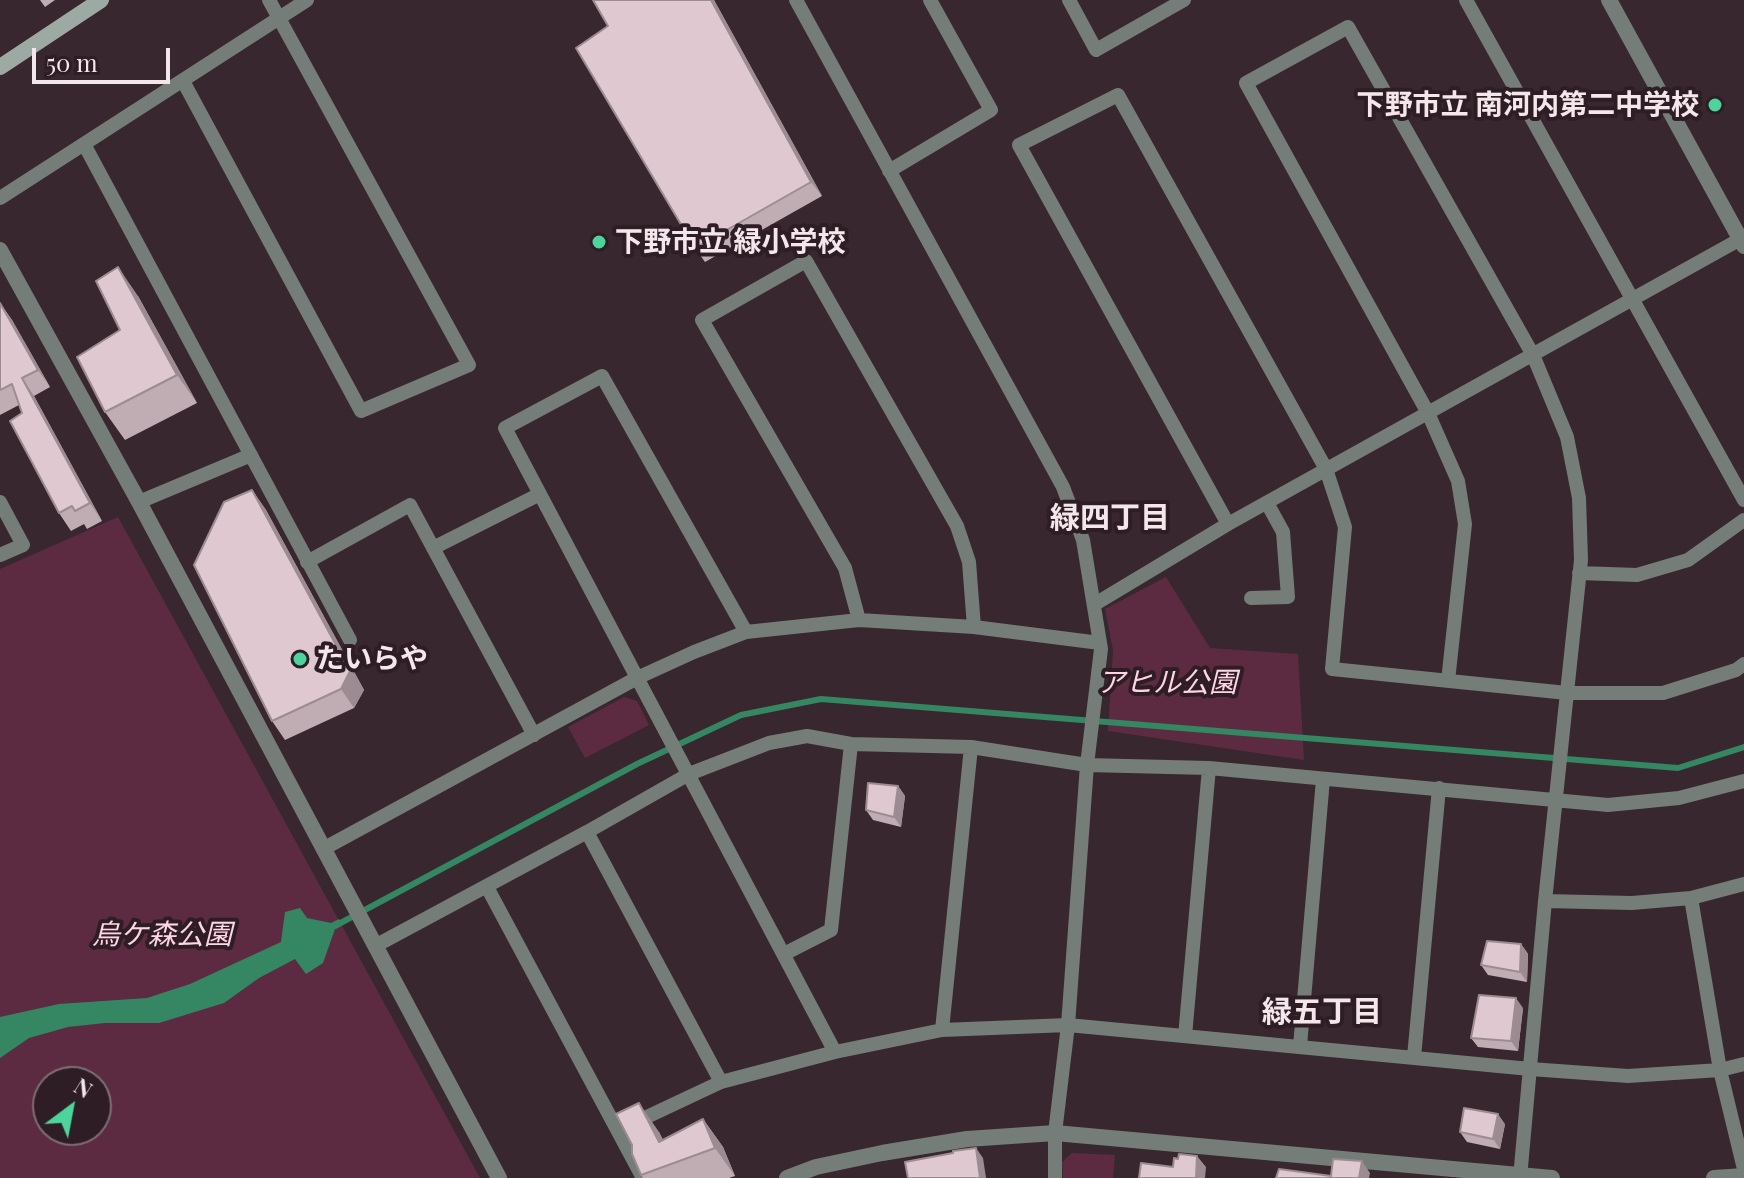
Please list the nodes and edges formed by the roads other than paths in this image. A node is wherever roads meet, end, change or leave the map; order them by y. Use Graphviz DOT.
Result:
graph roads {
  1 [pos="101,0"];
  2 [pos="269,0"];
  3 [pos="307,0"];
  4 [pos="796,0"];
  5 [pos="930,0"];
  6 [pos="1069,0"];
  7 [pos="1184,0"];
  8 [pos="1466,0"];
  9 [pos="1609,0"];
  10 [pos="278,19"];
  11 [pos="0,67"];
  12 [pos="183,81"];
  13 [pos="84,144"];
  14 [pos="889,171"];
  15 [pos="0,198"];
  16 [pos="1743,241"];
  17 [pos="0,250"];
  18 [pos="1632,300"];
  19 [pos="1533,355"];
  20 [pos="1428,413"];
  21 [pos="251,455"];
  22 [pos="1326,469"];
  23 [pos="540,494"];
  24 [pos="1744,500"];
  25 [pos="0,502"];
  26 [pos="139,502"];
  27 [pos="1267,503"];
  28 [pos="1744,520"];
  29 [pos="1228,524"];
  30 [pos="433,548"];
  31 [pos="0,555"];
  32 [pos="307,562"];
  33 [pos="1579,573"];
  34 [pos="1251,598"];
  35 [pos="1095,604"];
  36 [pos="859,620"];
  37 [pos="974,627"];
  38 [pos="746,632"];
  39 [pos="350,640"];
  40 [pos="1100,643"];
  41 [pos="1744,664"];
  42 [pos="637,678"];
  43 [pos="1448,681"];
  44 [pos="1567,693"];
  45 [pos="534,735"];
  46 [pos="851,744"];
  47 [pos="971,747"];
  48 [pos="1087,765"];
  49 [pos="1209,768"];
  50 [pos="689,774"];
  51 [pos="1323,779"];
  52 [pos="1744,781"];
  53 [pos="1439,788"];
  54 [pos="1556,801"];
  55 [pos="587,832"];
  56 [pos="323,849"];
  57 [pos="1744,884"];
  58 [pos="487,887"];
  59 [pos="1691,898"];
  60 [pos="1545,901"];
  61 [pos="375,946"];
  62 [pos="784,954"];
  63 [pos="1068,1025"];
  64 [pos="942,1030"];
  65 [pos="1185,1036"];
  66 [pos="1300,1046"];
  67 [pos="835,1052"];
  68 [pos="1414,1057"];
  69 [pos="1744,1064"];
  70 [pos="1530,1069"];
  71 [pos="1720,1070"];
  72 [pos="721,1082"];
  73 [pos="619,1130"];
  74 [pos="1055,1133"];
  75 [pos="1744,1169"];
  76 [pos="1744,1176"];
  77 [pos="1520,1177"];
  78 [pos="499,1178"];
  79 [pos="643,1178"];
  80 [pos="787,1178"];
  81 [pos="1055,1178"];
  82 [pos="1552,1178"];
  83 [pos="1714,1178"];
  1 -- 11 [label="main road"];
  2 -- 10 [label="street"];
  3 -- 10 [label="street"];
  4 -- 14 [label="street"];
  5 -- 14 [label="street"];
  6 -- 7 [label="street"];
  8 -- 18 [label="street"];
  9 -- 16 [label="street"];
  10 -- 12 [label="street"];
  10 -- 12 [label="street"];
  12 -- 13 [label="street"];
  13 -- 15 [label="street"];
  13 -- 21 [label="street"];
  14 -- 35 [label="street"];
  16 -- 18 [label="street"];
  17 -- 26 [label="street"];
  18 -- 19 [label="street"];
  18 -- 24 [label="street"];
  19 -- 20 [label="street"];
  19 -- 20 [label="street"];
  19 -- 33 [label="street"];
  20 -- 22 [label="street"];
  20 -- 43 [label="street"];
  21 -- 26 [label="street"];
  21 -- 32 [label="street"];
  22 -- 27 [label="street"];
  22 -- 29 [label="street"];
  22 -- 43 [label="street"];
  23 -- 30 [label="street"];
  23 -- 38 [label="street"];
  23 -- 42 [label="street"];
  25 -- 31 [label="street"];
  26 -- 56 [label="street"];
  27 -- 29 [label="street"];
  27 -- 34 [label="street"];
  28 -- 33 [label="street"];
  29 -- 35 [label="street"];
  30 -- 32 [label="street"];
  30 -- 45 [label="street"];
  32 -- 39 [label="street"];
  33 -- 44 [label="street"];
  35 -- 40 [label="street"];
  36 -- 37 [label="street"];
  36 -- 37 [label="street"];
  36 -- 38 [label="street"];
  37 -- 40 [label="street"];
  38 -- 42 [label="street"];
  40 -- 48 [label="street"];
  41 -- 44 [label="street"];
  42 -- 45 [label="street"];
  42 -- 50 [label="street"];
  43 -- 44 [label="street"];
  44 -- 54 [label="street"];
  45 -- 56 [label="street"];
  46 -- 47 [label="street"];
  46 -- 50 [label="street"];
  46 -- 62 [label="street"];
  47 -- 48 [label="street"];
  47 -- 64 [label="street"];
  48 -- 49 [label="street"];
  48 -- 63 [label="street"];
  49 -- 51 [label="street"];
  49 -- 65 [label="street"];
  50 -- 55 [label="street"];
  50 -- 62 [label="street"];
  51 -- 53 [label="street"];
  51 -- 66 [label="street"];
  52 -- 54 [label="street"];
  53 -- 54 [label="street"];
  53 -- 68 [label="street"];
  54 -- 60 [label="street"];
  55 -- 58 [label="street"];
  55 -- 72 [label="street"];
  56 -- 61 [label="street"];
  57 -- 59 [label="street"];
  58 -- 61 [label="street"];
  58 -- 73 [label="street"];
  59 -- 60 [label="street"];
  59 -- 71 [label="street"];
  60 -- 70 [label="street"];
  61 -- 78 [label="street"];
  62 -- 67 [label="street"];
  63 -- 64 [label="street"];
  63 -- 65 [label="street"];
  63 -- 74 [label="street"];
  64 -- 67 [label="street"];
  65 -- 66 [label="street"];
  66 -- 68 [label="street"];
  67 -- 72 [label="street"];
  68 -- 70 [label="street"];
  69 -- 71 [label="street"];
  70 -- 71 [label="street"];
  70 -- 77 [label="street"];
  71 -- 75 [label="street"];
  72 -- 73 [label="street"];
  73 -- 79 [label="street"];
  74 -- 77 [label="street"];
  74 -- 80 [label="street"];
  74 -- 81 [label="street"];
  76 -- 83 [label="street"];
  77 -- 82 [label="street"];
}
